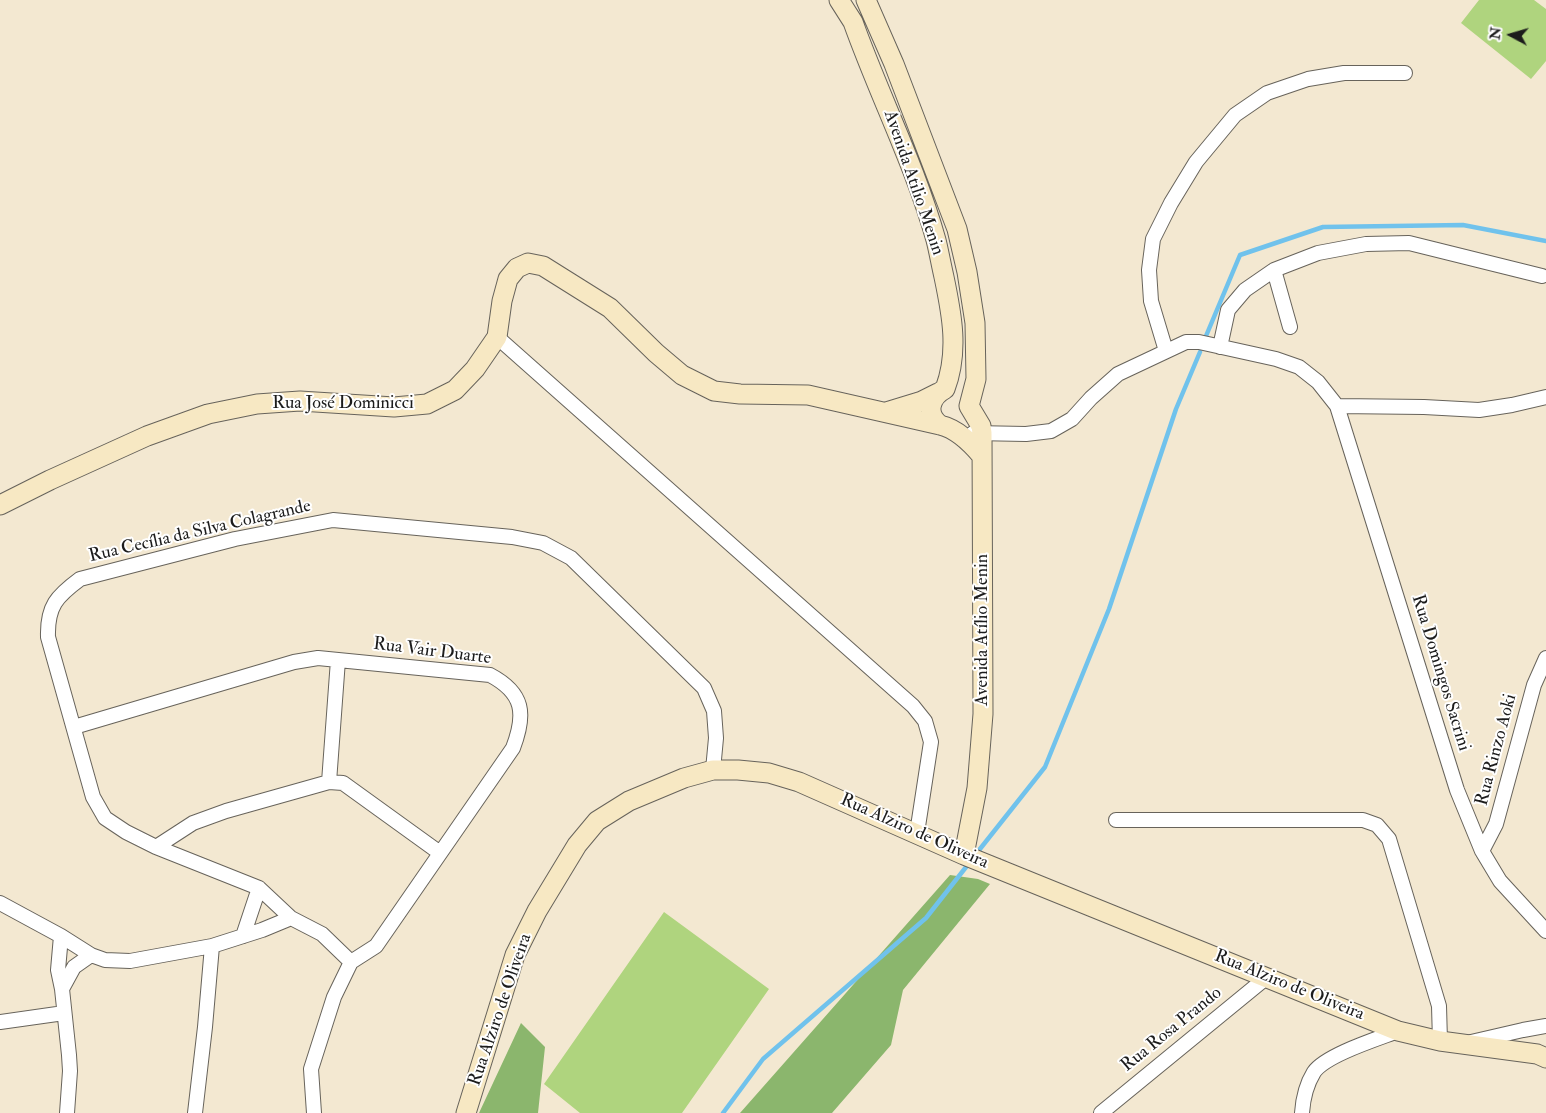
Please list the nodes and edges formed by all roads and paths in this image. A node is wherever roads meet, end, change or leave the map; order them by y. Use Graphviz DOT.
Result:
graph roads {
  1 [pos="840,0"];
  2 [pos="866,0"];
  3 [pos="1405,73"];
  4 [pos="1274,270"];
  5 [pos="1542,276"];
  6 [pos="1290,328"];
  7 [pos="497,337"];
  8 [pos="1220,347"];
  9 [pos="1166,351"];
  10 [pos="941,391"];
  11 [pos="1546,397"];
  12 [pos="969,406"];
  13 [pos="1337,406"];
  14 [pos="883,412"];
  15 [pos="949,428"];
  16 [pos="982,433"];
  17 [pos="981,455"];
  18 [pos="0,505"];
  19 [pos="1546,658"];
  20 [pos="338,660"];
  21 [pos="74,727"];
  22 [pos="713,770"];
  23 [pos="328,782"];
  24 [pos="1116,820"];
  25 [pos="917,833"];
  26 [pos="156,847"];
  27 [pos="1482,851"];
  28 [pos="440,853"];
  29 [pos="971,858"];
  30 [pos="259,888"];
  31 [pos="0,903"];
  32 [pos="291,918"];
  33 [pos="1546,931"];
  34 [pos="61,936"];
  35 [pos="243,936"];
  36 [pos="212,946"];
  37 [pos="91,955"];
  38 [pos="350,962"];
  39 [pos="1266,977"];
  40 [pos="62,989"];
  41 [pos="64,1013"];
  42 [pos="0,1022"];
  43 [pos="1546,1026"];
  44 [pos="1398,1031"];
  45 [pos="1440,1041"];
  46 [pos="1465,1044"];
  47 [pos="1543,1055"];
  48 [pos="67,1113"];
  49 [pos="195,1113"];
  50 [pos="314,1113"];
  51 [pos="466,1113"];
  52 [pos="1101,1113"];
  53 [pos="1302,1113"];
  1 -- 10 [label="street, Avenida Atilio Menin"];
  2 -- 12 [label="street, Avenida Atilio Menin"];
  3 -- 9 [label="street"];
  4 -- 5 [label="street"];
  4 -- 6 [label="street"];
  4 -- 8 [label="street"];
  7 -- 14 [label="street"];
  7 -- 18 [label="street, Rua José Dominicci"];
  7 -- 25 [label="street"];
  8 -- 9 [label="street"];
  8 -- 13 [label="street"];
  9 -- 16 [label="street"];
  10 -- 12 [label="street"];
  10 -- 14 [label="street"];
  10 -- 15 [label="street, Avenida Atilio Menin"];
  11 -- 13 [label="street"];
  12 -- 15 [label="street"];
  12 -- 16 [label="street, Avenida Atílio Menin"];
  13 -- 27 [label="street, Rua Domingos Sacrini"];
  14 -- 15 [label="street"];
  15 -- 16 [label="street"];
  15 -- 17 [label="street"];
  16 -- 17 [label="street, Avenida Atílio Menin"];
  17 -- 29 [label="street, Avenida Atílio Menin"];
  19 -- 27 [label="street, Rua Rinzo Aoki"];
  20 -- 21 [label="street, Rua Vair Duarte"];
  20 -- 23 [label="street"];
  20 -- 28 [label="street, Rua Vair Duarte"];
  21 -- 22 [label="street, Rua Cecília da Silva Colagrande"];
  21 -- 26 [label="street, Rua Cecília da Silva Colagrande"];
  22 -- 25 [label="street, Rua Alziro de Oliveira"];
  22 -- 51 [label="street, Rua Alziro de Oliveira"];
  23 -- 26 [label="street"];
  23 -- 28 [label="street"];
  24 -- 45 [label="street"];
  25 -- 29 [label="street, Rua Alziro de Oliveira"];
  26 -- 30 [label="street, Rua Cecília da Silva Colagrande"];
  27 -- 33 [label="street, Rua Domingos Sacrini"];
  28 -- 38 [label="street, Rua Vair Duarte"];
  29 -- 39 [label="street, Rua Alziro de Oliveira"];
  30 -- 32 [label="street, Rua Cecília da Silva Colagrande"];
  30 -- 35 [label="street"];
  31 -- 34 [label="street"];
  32 -- 35 [label="street"];
  32 -- 38 [label="street, Rua Cecília da Silva Colagrande"];
  34 -- 37 [label="street"];
  34 -- 40 [label="street"];
  35 -- 36 [label="street"];
  36 -- 37 [label="street"];
  36 -- 49 [label="street"];
  37 -- 40 [label="street"];
  38 -- 50 [label="street"];
  39 -- 44 [label="street, Rua Alziro de Oliveira"];
  39 -- 52 [label="street, Rua Rosa Prando"];
  40 -- 41 [label="street"];
  41 -- 42 [label="street"];
  41 -- 48 [label="street"];
  43 -- 46 [label="street"];
  44 -- 45 [label="street, Rua Alziro de Oliveira"];
  44 -- 53 [label="street"];
  45 -- 46 [label="street, Rua Alziro de Oliveira"];
  46 -- 47 [label="street, Rua Alziro de Oliveira"];
}
